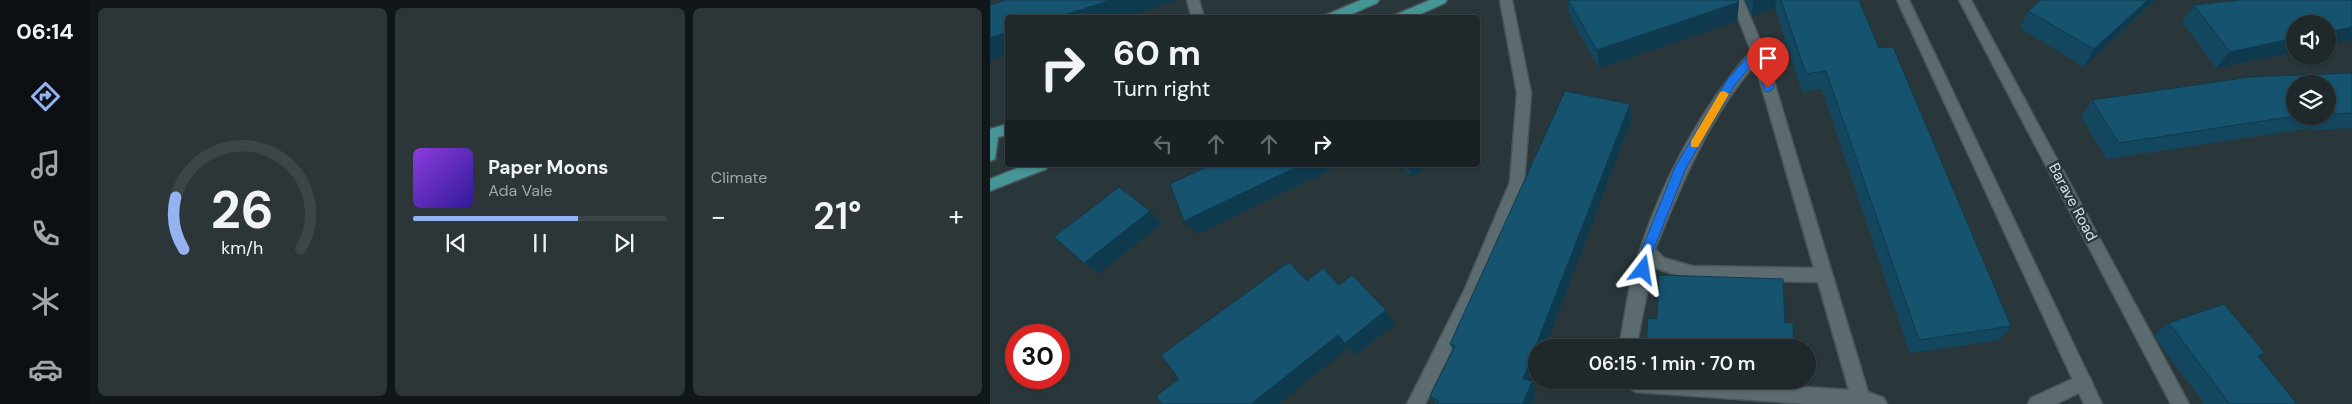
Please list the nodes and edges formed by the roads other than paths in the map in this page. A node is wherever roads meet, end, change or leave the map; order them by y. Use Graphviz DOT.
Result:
graph roads {
  1 [pos="1193,0"];
  2 [pos="1373,0"];
  3 [pos="1441,0"];
  4 [pos="1506,0"];
  5 [pos="1738,0"];
  6 [pos="1903,0"];
  7 [pos="1965,0"];
  8 [pos="1197,15"];
  9 [pos="1337,15"];
  10 [pos="1406,15"];
  11 [pos="1758,52"];
  12 [pos="1005,130"];
  13 [pos="991,134"];
  14 [pos="990,155"];
  15 [pos="1036,167"];
  16 [pos="990,185"];
  17 [pos="1647,251"];
  18 [pos="1825,275"];
  19 [pos="1629,339"];
  20 [pos="2083,382"];
  21 [pos="1670,389"];
  22 [pos="1724,397"];
  23 [pos="1861,399"];
  24 [pos="1416,404"];
  25 [pos="1878,404"];
  26 [pos="2037,404"];
  27 [pos="2093,404"];
  28 [pos="2180,404"];
  1 -- 8 [label="street"];
  2 -- 9 [label="highway"];
  3 -- 10 [label="highway"];
  4 -- 24 [label="street"];
  5 -- 11 [label="street"];
  6 -- 20 [label="street"];
  7 -- 28 [label="street, Barave Road"];
  11 -- 17 [label="street"];
  11 -- 18 [label="street"];
  12 -- 13 [label="highway"];
  13 -- 14 [label="highway"];
  15 -- 16 [label="highway"];
  17 -- 18 [label="street"];
  17 -- 19 [label="street"];
  18 -- 23 [label="street"];
  20 -- 26 [label="street"];
  20 -- 27 [label="street"];
  21 -- 22 [label="street"];
  22 -- 23 [label="street"];
  23 -- 25 [label="street"];
}
